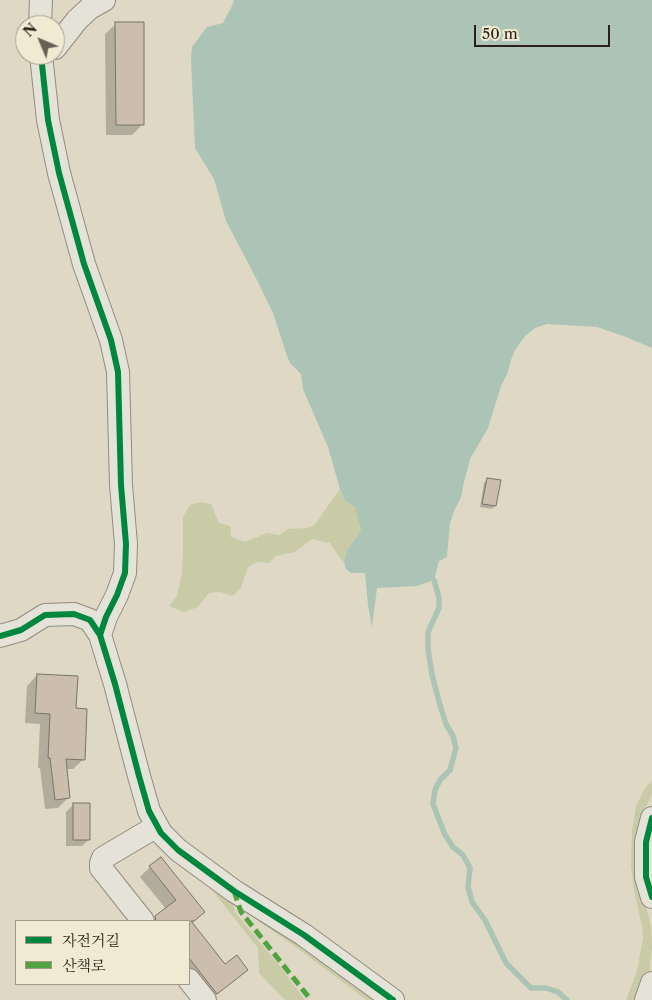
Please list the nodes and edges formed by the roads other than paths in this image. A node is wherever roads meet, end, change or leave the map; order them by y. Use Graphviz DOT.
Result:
graph roads {
  1 [pos="41,0"];
  2 [pos="104,0"];
  3 [pos="40,15"];
  4 [pos="65,35"];
  5 [pos="44,65"];
  6 [pos="100,635"];
  7 [pos="0,636"];
  8 [pos="652,818"];
  9 [pos="157,826"];
  10 [pos="652,897"];
  11 [pos="142,920"];
  12 [pos="190,981"];
  13 [pos="652,983"];
  14 [pos="205,1000"];
  15 [pos="393,1000"];
  16 [pos="646,1000"];
  1 -- 3 [label="street"];
  2 -- 4 [label="street"];
  5 -- 6 [label="street"];
  6 -- 7 [label="street"];
  6 -- 9 [label="street"];
  8 -- 10 [label="street"];
  9 -- 11 [label="street"];
  9 -- 15 [label="street"];
  12 -- 14 [label="street"];
  13 -- 16 [label="street"];
}
